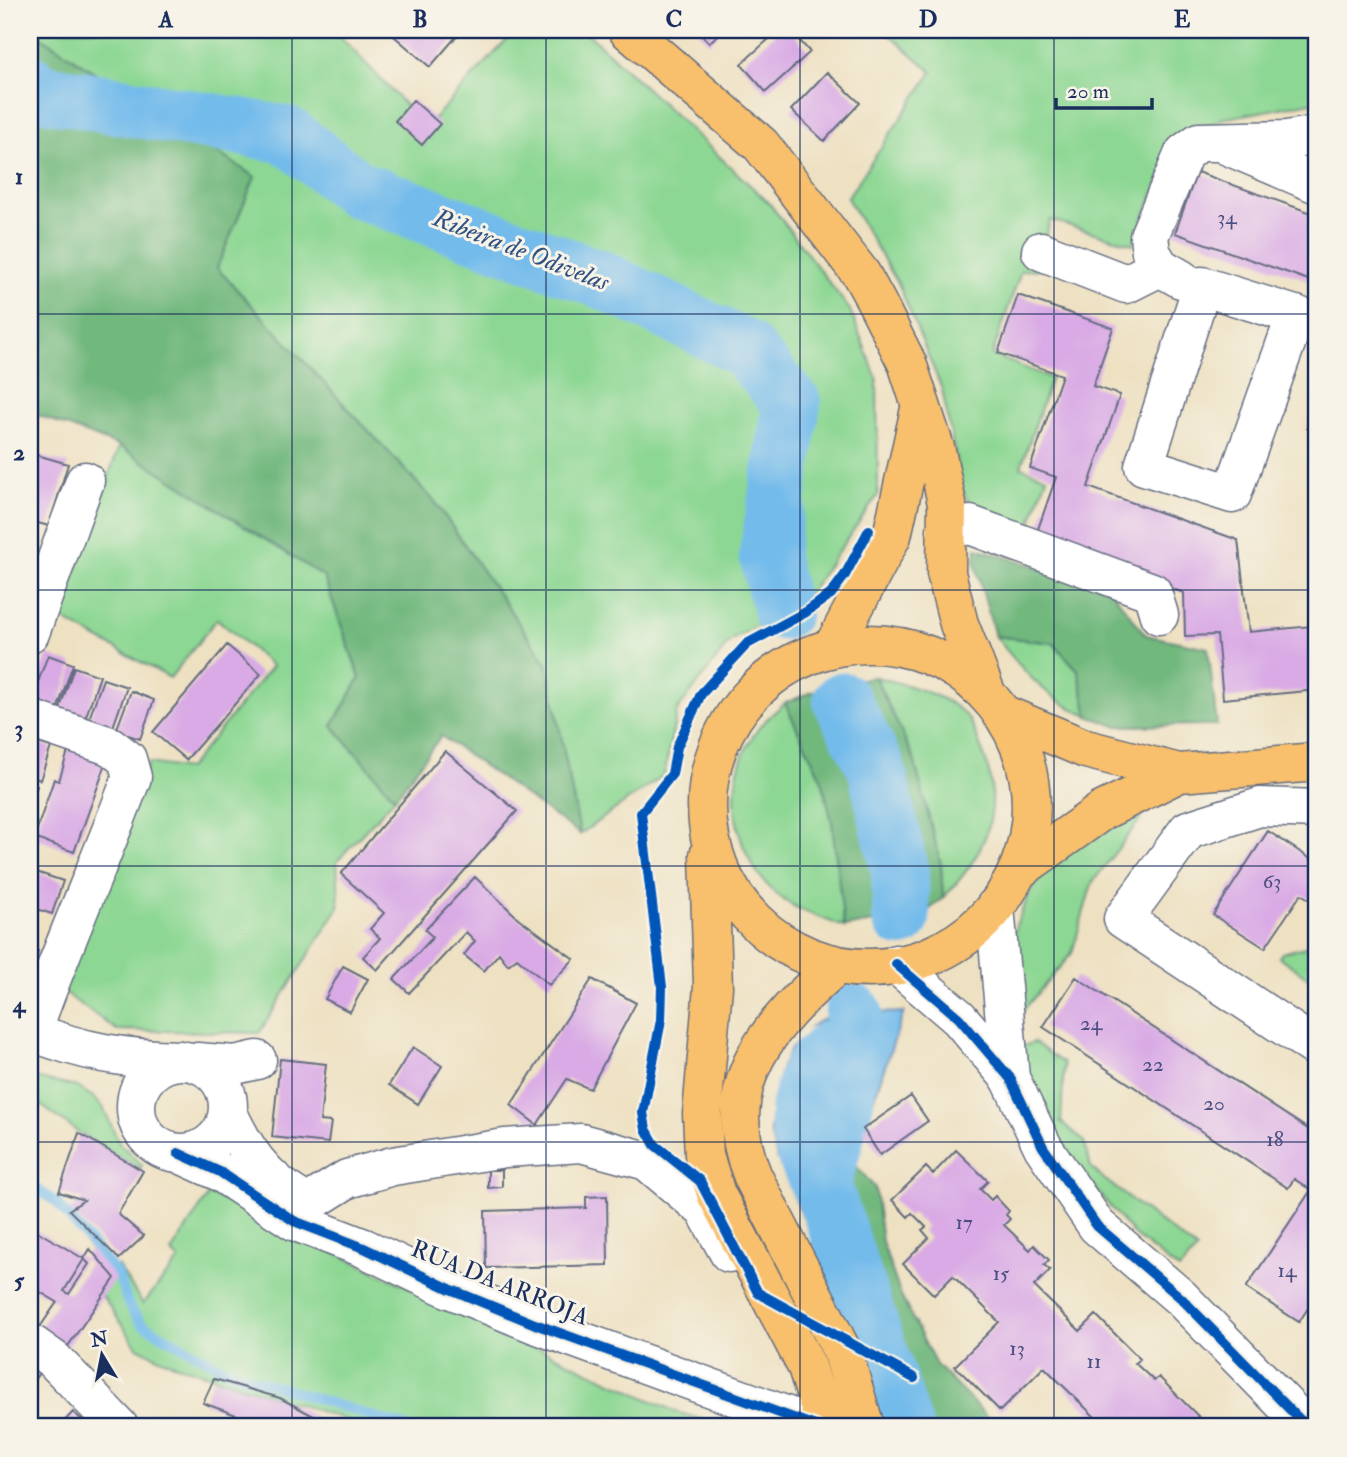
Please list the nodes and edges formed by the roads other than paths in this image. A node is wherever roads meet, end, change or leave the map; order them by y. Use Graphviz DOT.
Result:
graph roads {
  1 [pos="628,30"];
  2 [pos="1317,137"];
  3 [pos="1220,142"];
  4 [pos="1312,182"];
  5 [pos="1041,251"];
  6 [pos="1160,267"];
  7 [pos="1199,298"];
  8 [pos="1306,319"];
  9 [pos="920,409"];
  10 [pos="85,481"];
  11 [pos="946,530"];
  12 [pos="1158,615"];
  13 [pos="30,633"];
  14 [pos="833,647"];
  15 [pos="995,703"];
  16 [pos="30,719"];
  17 [pos="1317,762"];
  18 [pos="1179,773"];
  19 [pos="1317,808"];
  20 [pos="709,835"];
  21 [pos="1019,870"];
  22 [pos="995,906"];
  23 [pos="896,964"];
  24 [pos="837,965"];
  25 [pos="31,1031"];
  26 [pos="1317,1048"];
  27 [pos="76,1049"];
  28 [pos="189,1061"];
  29 [pos="1010,1078"];
  30 [pos="228,1105"];
  31 [pos="138,1123"];
  32 [pos="178,1153"];
  33 [pos="307,1204"];
  34 [pos="364,1248"];
  35 [pos="30,1342"];
  36 [pos="119,1427"];
  37 [pos="819,1427"];
  38 [pos="865,1427"];
  39 [pos="1307,1427"];
  1 -- 9 [label="main road"];
  2 -- 3 [label="street"];
  2 -- 4 [label="street"];
  3 -- 4 [label="street"];
  3 -- 6 [label="street"];
  5 -- 6 [label="street"];
  6 -- 7 [label="street"];
  7 -- 8 [label="street"];
  7 -- 8 [label="street"];
  9 -- 11 [label="main road"];
  9 -- 14 [label="main road"];
  10 -- 13 [label="street"];
  11 -- 12 [label="street"];
  11 -- 15 [label="main road"];
  14 -- 15 [label="main road"];
  14 -- 20 [label="main road"];
  15 -- 18 [label="main road"];
  15 -- 21 [label="main road"];
  16 -- 25 [label="street"];
  17 -- 18 [label="main road"];
  18 -- 21 [label="main road"];
  19 -- 26 [label="street"];
  20 -- 24 [label="main road"];
  20 -- 37 [label="main road"];
  21 -- 22 [label="main road"];
  22 -- 23 [label="main road"];
  22 -- 29 [label="street"];
  23 -- 24 [label="main road"];
  23 -- 29 [label="street"];
  24 -- 38 [label="main road"];
  25 -- 27 [label="street"];
  27 -- 28 [label="street"];
  27 -- 31 [label="street"];
  28 -- 30 [label="street"];
  28 -- 30 [label="street"];
  28 -- 31 [label="street"];
  29 -- 39 [label="street"];
  30 -- 32 [label="street"];
  30 -- 33 [label="street, RUA DA ARROJA"];
  31 -- 32 [label="street"];
  32 -- 34 [label="street, RUA DA ARROJA"];
  33 -- 34 [label="street, RUA DA ARROJA"];
  33 -- 37 [label="street"];
  34 -- 37 [label="street, RUA DA ARROJA"];
  35 -- 36 [label="street"];
}
